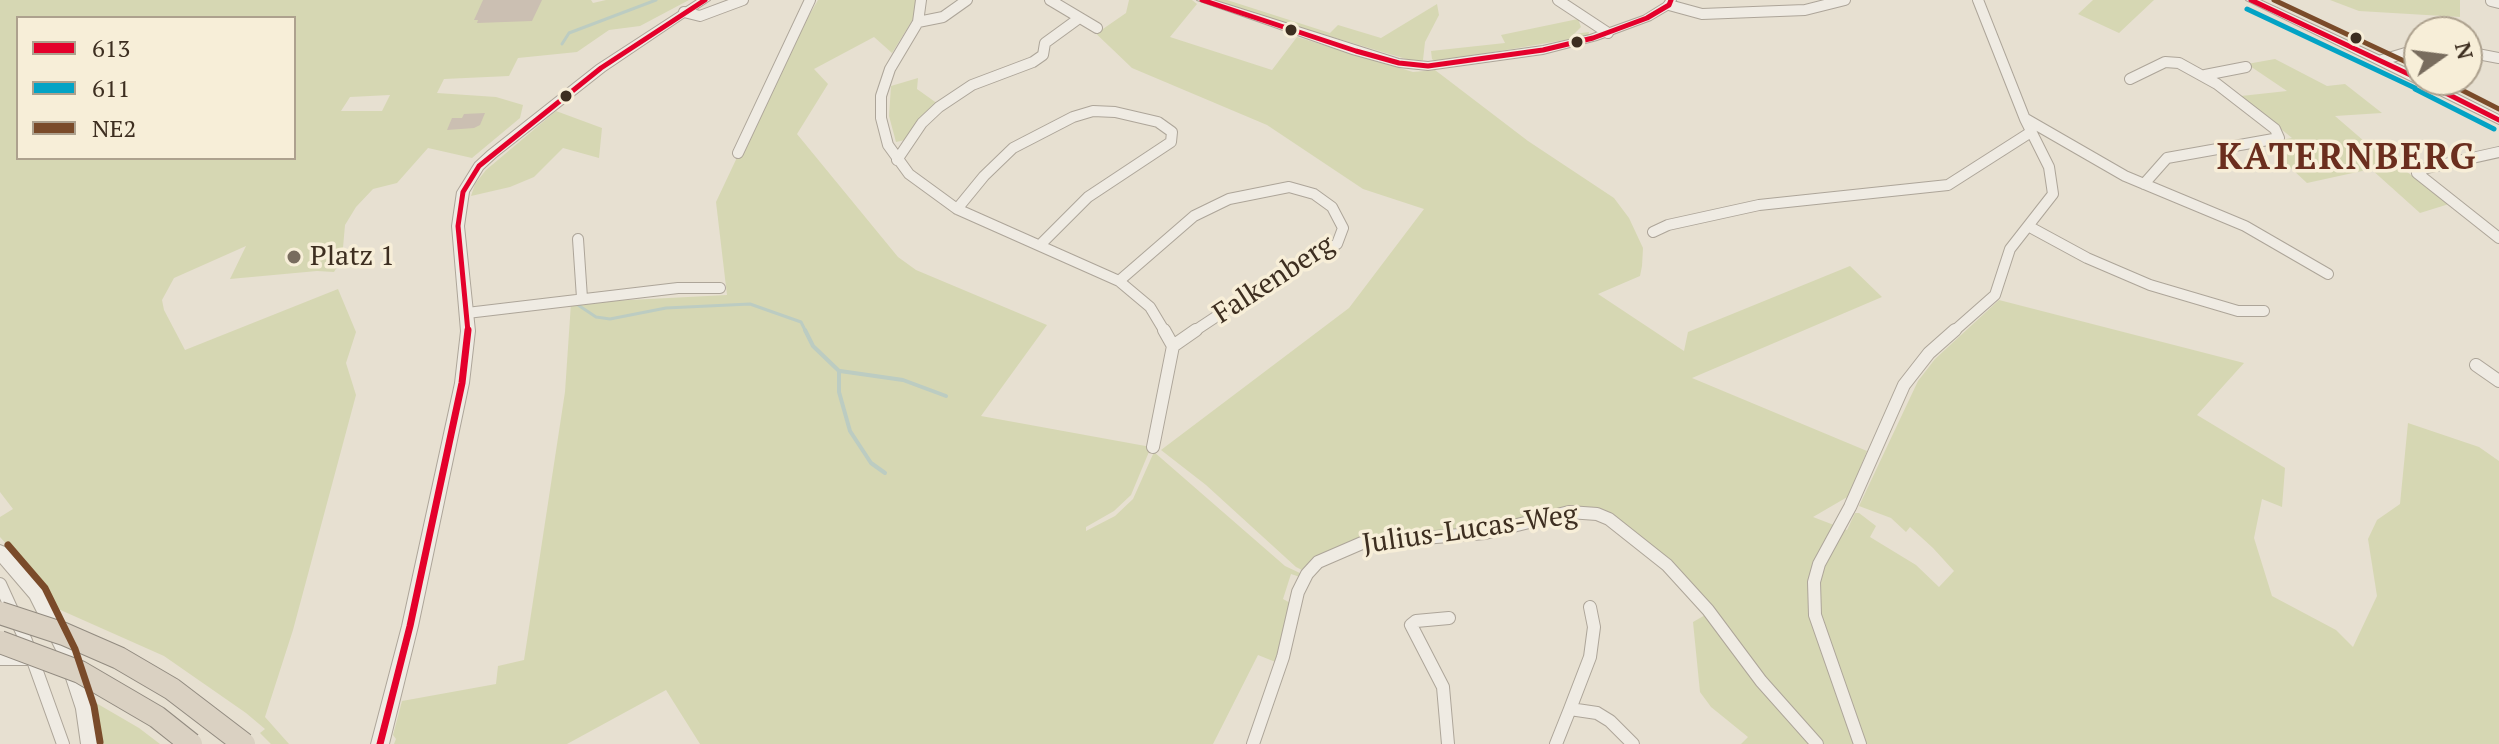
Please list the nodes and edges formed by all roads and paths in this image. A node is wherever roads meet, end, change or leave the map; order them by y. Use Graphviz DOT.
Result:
graph roads {
  1 [pos="705,0"];
  2 [pos="743,0"];
  3 [pos="810,0"];
  4 [pos="921,0"];
  5 [pos="967,0"];
  6 [pos="1050,0"];
  7 [pos="1202,0"];
  8 [pos="1558,0"];
  9 [pos="1845,0"];
  10 [pos="1978,0"];
  11 [pos="2251,0"];
  12 [pos="2491,1"];
  13 [pos="1670,3"];
  14 [pos="2499,3"];
  15 [pos="684,12"];
  16 [pos="1078,19"];
  17 [pos="918,22"];
  18 [pos="1097,28"];
  19 [pos="1608,33"];
  20 [pos="2403,54"];
  21 [pos="2382,60"];
  22 [pos="2246,67"];
  23 [pos="2403,71"];
  24 [pos="2205,75"];
  25 [pos="2130,79"];
  26 [pos="2452,96"];
  27 [pos="2025,119"];
  28 [pos="2499,120"];
  29 [pos="2031,132"];
  30 [pos="2499,152"];
  31 [pos="738,153"];
  32 [pos="897,160"];
  33 [pos="2144,184"];
  34 [pos="957,209"];
  35 [pos="2028,226"];
  36 [pos="1653,232"];
  37 [pos="2499,238"];
  38 [pos="578,239"];
  39 [pos="1040,245"];
  40 [pos="2328,274"];
  41 [pos="1119,281"];
  42 [pos="720,288"];
  43 [pos="582,298"];
  44 [pos="2264,311"];
  45 [pos="467,313"];
  46 [pos="1173,346"];
  47 [pos="2476,365"];
  48 [pos="2499,381"];
  49 [pos="1153,447"];
  50 [pos="0,552"];
  51 [pos="0,584"];
  52 [pos="1590,607"];
  53 [pos="0,613"];
  54 [pos="1449,618"];
  55 [pos="0,642"];
  56 [pos="0,659"];
  57 [pos="32,660"];
  58 [pos="1570,709"];
  59 [pos="63,744"];
  60 [pos="90,744"];
  61 [pos="191,744"];
  62 [pos="244,744"];
  63 [pos="380,744"];
  64 [pos="1253,744"];
  65 [pos="1448,744"];
  66 [pos="1556,744"];
  67 [pos="1633,744"];
  68 [pos="1817,744"];
  69 [pos="1860,744"];
  1 -- 15 [label="street"];
  2 -- 15 [label="street"];
  3 -- 31 [label="street"];
  4 -- 17 [label="street"];
  5 -- 17 [label="street"];
  6 -- 16 [label="street"];
  7 -- 19 [label="street"];
  8 -- 19 [label="street"];
  9 -- 13 [label="street"];
  10 -- 27 [label="street"];
  11 -- 21 [label="street"];
  12 -- 14 [label="street"];
  13 -- 19 [label="street"];
  15 -- 45 [label="street"];
  16 -- 18 [label="street"];
  16 -- 32 [label="street"];
  17 -- 32 [label="street"];
  20 -- 21 [label="street"];
  21 -- 23 [label="street"];
  22 -- 24 [label="street"];
  24 -- 25 [label="street"];
  24 -- 33 [label="street"];
  26 -- 28 [label="street"];
  27 -- 29 [label="street"];
  27 -- 33 [label="street"];
  29 -- 35 [label="street"];
  29 -- 36 [label="street"];
  30 -- 37 [label="street"];
  32 -- 34 [label="street"];
  33 -- 40 [label="street"];
  34 -- 39 [label="street"];
  34 -- 39 [label="street"];
  35 -- 44 [label="street"];
  35 -- 69 [label="street"];
  38 -- 43 [label="street"];
  39 -- 41 [label="street"];
  41 -- 46 [label="street"];
  41 -- 46 [label="street, Falkenberg"];
  42 -- 43 [label="street"];
  43 -- 45 [label="street"];
  45 -- 63 [label="street"];
  46 -- 49 [label="street"];
  47 -- 48 [label="street"];
  50 -- 60 [label="street"];
  51 -- 57 [label="street"];
  52 -- 58 [label="street"];
  53 -- 62 [label="highway, bridge"];
  54 -- 65 [label="street"];
  55 -- 61 [label="highway, bridge"];
  56 -- 57 [label="street"];
  57 -- 59 [label="street"];
  58 -- 66 [label="street"];
  58 -- 67 [label="street"];
  64 -- 68 [label="street, Julius-Lucas-Weg"];
}
